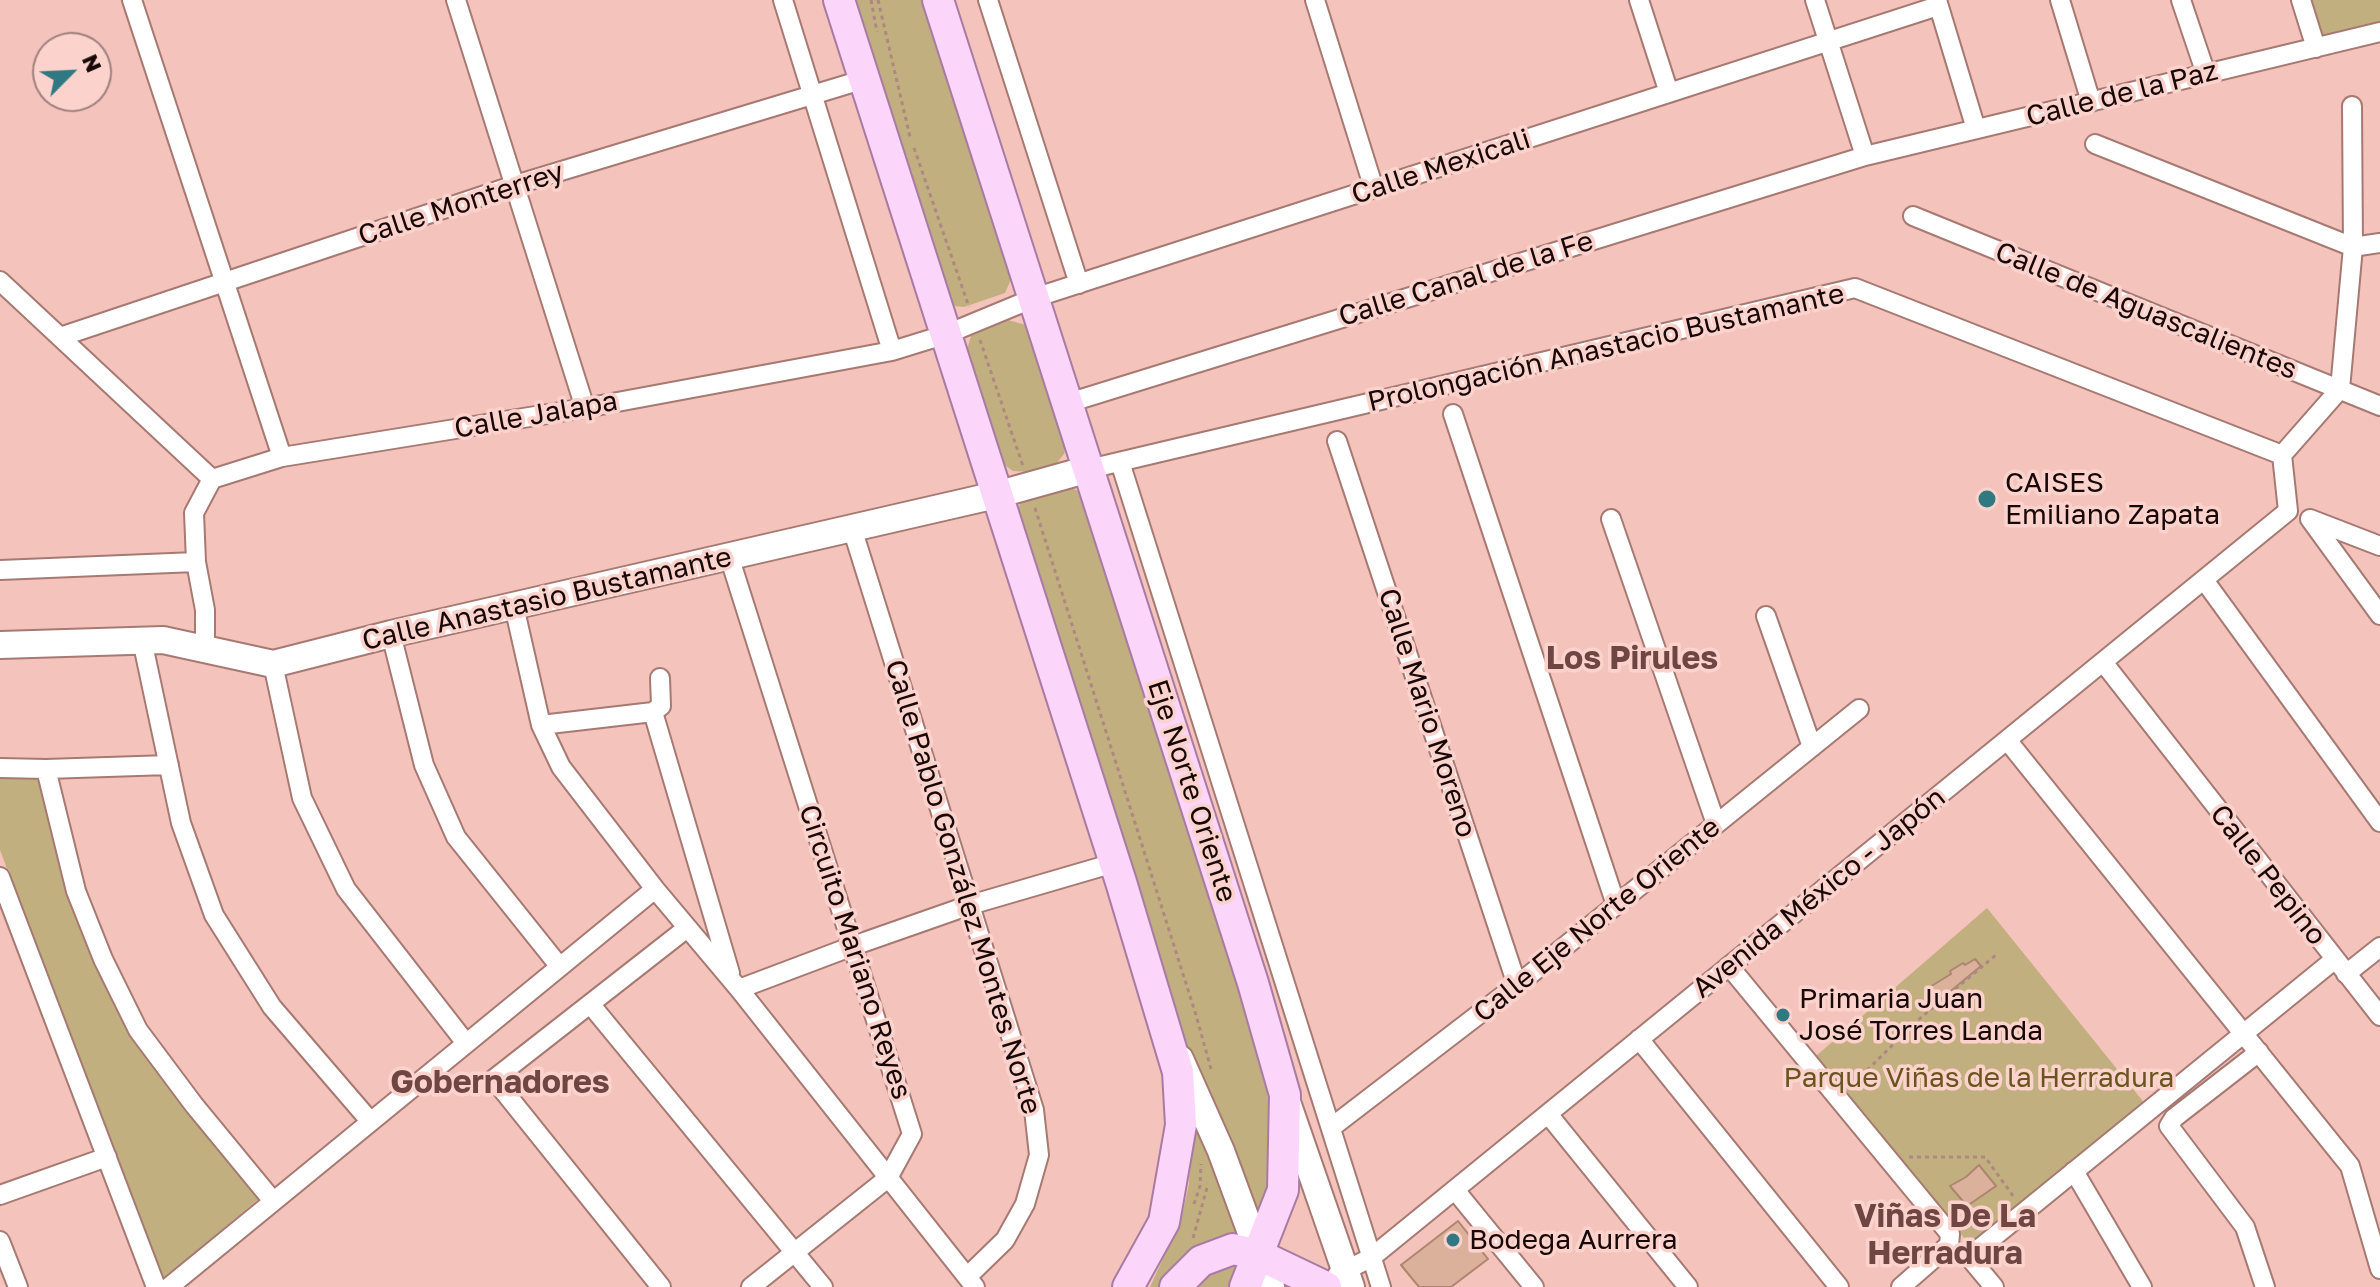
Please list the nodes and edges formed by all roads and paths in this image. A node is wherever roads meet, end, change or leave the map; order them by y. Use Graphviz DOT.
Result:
graph roads {
  1 [pos="132,0"];
  2 [pos="456,0"];
  3 [pos="783,0"];
  4 [pos="839,0"];
  5 [pos="878,0"];
  6 [pos="938,0"];
  7 [pos="988,0"];
  8 [pos="1315,0"];
  9 [pos="1639,0"];
  10 [pos="1815,0"];
  11 [pos="2060,0"];
  12 [pos="2181,0"];
  13 [pos="2301,0"];
  14 [pos="1938,3"];
  15 [pos="2380,32"];
  16 [pos="1828,42"];
  17 [pos="2316,48"];
  18 [pos="2206,74"];
  19 [pos="865,79"];
  20 [pos="1669,93"];
  21 [pos="812,94"];
  22 [pos="2091,102"];
  23 [pos="2352,106"];
  24 [pos="1976,129"];
  25 [pos="2095,144"];
  26 [pos="1865,156"];
  27 [pos="515,185"];
  28 [pos="1374,189"];
  29 [pos="1913,216"];
  30 [pos="2380,243"];
  31 [pos="2353,247"];
  32 [pos="0,281"];
  33 [pos="225,282"];
  34 [pos="1079,284"];
  35 [pos="1034,298"];
  36 [pos="960,329"];
  37 [pos="60,337"];
  38 [pos="892,351"];
  39 [pos="2340,389"];
  40 [pos="1068,403"];
  41 [pos="2380,406"];
  42 [pos="585,408"];
  43 [pos="1453,414"];
  44 [pos="1337,441"];
  45 [pos="2282,455"];
  46 [pos="282,457"];
  47 [pos="1120,462"];
  48 [pos="1023,467"];
  49 [pos="1089,469"];
  50 [pos="212,479"];
  51 [pos="996,495"];
  52 [pos="2288,511"];
  53 [pos="1611,519"];
  54 [pos="2310,519"];
  55 [pos="852,528"];
  56 [pos="2380,546"];
  57 [pos="729,556"];
  58 [pos="196,562"];
  59 [pos="0,570"];
  60 [pos="2204,580"];
  61 [pos="514,606"];
  62 [pos="2380,615"];
  63 [pos="1766,616"];
  64 [pos="391,634"];
  65 [pos="142,640"];
  66 [pos="0,645"];
  67 [pos="205,649"];
  68 [pos="2103,662"];
  69 [pos="273,664"];
  70 [pos="660,678"];
  71 [pos="1859,709"];
  72 [pos="653,712"];
  73 [pos="541,725"];
  74 [pos="2007,740"];
  75 [pos="1812,747"];
  76 [pos="169,765"];
  77 [pos="0,768"];
  78 [pos="46,769"];
  79 [pos="2380,822"];
  80 [pos="1716,824"];
  81 [pos="1114,863"];
  82 [pos="0,877"];
  83 [pos="655,889"];
  84 [pos="970,905"];
  85 [pos="1616,905"];
  86 [pos="687,928"];
  87 [pos="853,946"];
  88 [pos="2380,947"];
  89 [pos="1996,955"];
  90 [pos="1729,966"];
  91 [pos="560,967"];
  92 [pos="2340,967"];
  93 [pos="736,985"];
  94 [pos="1517,985"];
  95 [pos="591,1005"];
  96 [pos="2380,1016"];
  97 [pos="1167,1031"];
  98 [pos="2244,1036"];
  99 [pos="1639,1039"];
  100 [pos="465,1042"];
  101 [pos="2259,1052"];
  102 [pos="1845,1092"];
  103 [pos="1285,1095"];
  104 [pos="1548,1114"];
  105 [pos="370,1121"];
  106 [pos="1332,1127"];
  107 [pos="107,1157"];
  108 [pos="1886,1157"];
  109 [pos="2074,1171"];
  110 [pos="888,1178"];
  111 [pos="1455,1190"];
  112 [pos="0,1195"];
  113 [pos="273,1201"];
  114 [pos="2025,1212"];
  115 [pos="0,1241"];
  116 [pos="795,1252"];
  117 [pos="1259,1255"];
  118 [pos="1372,1257"];
  119 [pos="2380,1269"];
  120 [pos="971,1282"];
  121 [pos="1333,1283"];
  122 [pos="18,1287"];
  123 [pos="156,1287"];
  124 [pos="169,1287"];
  125 [pos="661,1287"];
  126 [pos="751,1287"];
  127 [pos="823,1287"];
  128 [pos="1128,1287"];
  129 [pos="1175,1287"];
  130 [pos="1245,1287"];
  131 [pos="1271,1287"];
  132 [pos="1381,1287"];
  133 [pos="1534,1287"];
  134 [pos="1688,1287"];
  135 [pos="1839,1287"];
  136 [pos="1901,1287"];
  137 [pos="1994,1287"];
  138 [pos="2142,1287"];
  139 [pos="2265,1287"];
  1 -- 33 [label="street"];
  2 -- 27 [label="street"];
  3 -- 21 [label="street"];
  4 -- 19 [label="main road"];
  5 -- 36 [label="path"];
  6 -- 35 [label="main road, Eje Norte Oriente"];
  7 -- 34 [label="street"];
  8 -- 28 [label="street"];
  9 -- 20 [label="street"];
  10 -- 16 [label="street"];
  11 -- 22 [label="street"];
  12 -- 18 [label="street"];
  13 -- 17 [label="street"];
  14 -- 16 [label="street, Calle Mexicali"];
  14 -- 24 [label="street"];
  15 -- 17 [label="street, Calle de la Paz"];
  16 -- 20 [label="street, Calle Mexicali"];
  16 -- 26 [label="street"];
  17 -- 18 [label="street, Calle de la Paz"];
  18 -- 22 [label="street, Calle de la Paz"];
  19 -- 21 [label="street, Calle Monterrey"];
  19 -- 36 [label="main road"];
  20 -- 28 [label="street, Calle Mexicali"];
  21 -- 27 [label="street, Calle Monterrey"];
  21 -- 38 [label="street"];
  22 -- 24 [label="street, Calle de la Paz"];
  23 -- 31 [label="street"];
  24 -- 26 [label="street, Calle de la Paz"];
  25 -- 31 [label="street"];
  26 -- 40 [label="street, Calle Canal de la Fe"];
  27 -- 33 [label="street, Calle Monterrey"];
  27 -- 42 [label="street"];
  28 -- 34 [label="street, Calle Mexicali"];
  29 -- 39 [label="street, Calle de Aguascalientes"];
  30 -- 31 [label="street"];
  31 -- 39 [label="street"];
  32 -- 37 [label="street"];
  33 -- 37 [label="street, Calle Monterrey"];
  33 -- 46 [label="street"];
  34 -- 35 [label="street, Calle Mexicali"];
  35 -- 36 [label="street, Calle Mexicali"];
  35 -- 40 [label="main road, Eje Norte Oriente"];
  36 -- 38 [label="street, Calle Jalapa"];
  36 -- 48 [label="path"];
  36 -- 51 [label="main road"];
  37 -- 50 [label="street"];
  38 -- 42 [label="street, Calle Jalapa"];
  39 -- 41 [label="street, Calle de Aguascalientes"];
  39 -- 45 [label="street"];
  40 -- 49 [label="main road, Eje Norte Oriente"];
  42 -- 46 [label="street, Calle Jalapa"];
  43 -- 85 [label="street"];
  44 -- 94 [label="street, Calle Mario Moreno"];
  45 -- 47 [label="street, Prolongación Anastacio Bustamante"];
  45 -- 52 [label="street"];
  46 -- 50 [label="street, Calle Jalapa"];
  47 -- 49 [label="street, Prolongación Anastacio Bustamante"];
  47 -- 106 [label="street, Eje Norte Oriente"];
  49 -- 51 [label="street, Calle Anastasio Bustamante"];
  49 -- 103 [label="main road, Eje Norte Oriente"];
  50 -- 58 [label="street"];
  51 -- 55 [label="street, Calle Anastasio Bustamante"];
  51 -- 81 [label="main road"];
  52 -- 54 [label="street"];
  52 -- 60 [label="street, Avenida México - Japón"];
  53 -- 80 [label="street"];
  54 -- 56 [label="street"];
  54 -- 62 [label="street"];
  55 -- 57 [label="street, Calle Anastasio Bustamante"];
  55 -- 84 [label="street, Calle Pablo González Montes Norte"];
  57 -- 61 [label="street, Calle Anastasio Bustamante"];
  57 -- 87 [label="street, Circuito Mariano Reyes"];
  58 -- 59 [label="street"];
  58 -- 67 [label="street"];
  60 -- 68 [label="street, Avenida México - Japón"];
  60 -- 79 [label="street"];
  61 -- 64 [label="street, Calle Anastasio Bustamante"];
  61 -- 73 [label="street"];
  63 -- 75 [label="street"];
  64 -- 69 [label="street, Calle Anastasio Bustamante"];
  64 -- 91 [label="street"];
  65 -- 66 [label="street, Calle Anastasio Bustamante"];
  65 -- 67 [label="street, Calle Anastasio Bustamante"];
  65 -- 76 [label="street"];
  67 -- 69 [label="street, Calle Anastasio Bustamante"];
  68 -- 74 [label="street, Avenida México - Japón"];
  68 -- 92 [label="street, Calle Pepino"];
  69 -- 100 [label="street"];
  70 -- 72 [label="street"];
  71 -- 75 [label="street, Calle Eje Norte Oriente"];
  72 -- 73 [label="street"];
  72 -- 93 [label="street"];
  73 -- 83 [label="street"];
  74 -- 90 [label="street, Avenida México - Japón"];
  74 -- 98 [label="street"];
  75 -- 80 [label="street, Calle Eje Norte Oriente"];
  76 -- 78 [label="street"];
  76 -- 105 [label="street"];
  77 -- 78 [label="street"];
  78 -- 113 [label="street"];
  80 -- 85 [label="street, Calle Eje Norte Oriente"];
  81 -- 84 [label="street"];
  81 -- 97 [label="main road"];
  82 -- 107 [label="street"];
  83 -- 86 [label="street"];
  83 -- 91 [label="street"];
  84 -- 87 [label="street"];
  84 -- 120 [label="street, Calle Pablo González Montes Norte"];
  85 -- 94 [label="street, Calle Eje Norte Oriente"];
  86 -- 93 [label="street"];
  86 -- 95 [label="street"];
  87 -- 93 [label="street"];
  87 -- 110 [label="street, Circuito Mariano Reyes"];
  88 -- 92 [label="street"];
  89 -- 102 [label="path"];
  90 -- 99 [label="street, Avenida México - Japón"];
  90 -- 108 [label="street"];
  91 -- 100 [label="street"];
  92 -- 96 [label="street"];
  92 -- 98 [label="street, Calle Pepino"];
  93 -- 110 [label="street"];
  94 -- 106 [label="street, Calle Eje Norte Oriente"];
  95 -- 116 [label="street"];
  95 -- 125 [label="street"];
  97 -- 117 [label="street"];
  97 -- 128 [label="main road"];
  98 -- 101 [label="street"];
  98 -- 109 [label="street, Calle Pepino"];
  99 -- 104 [label="street, Avenida México - Japón"];
  99 -- 135 [label="street"];
  100 -- 105 [label="street"];
  101 -- 119 [label="street"];
  101 -- 139 [label="street"];
  103 -- 117 [label="main road, Eje Norte Oriente"];
  103 -- 121 [label="street"];
  104 -- 111 [label="street, Avenida México - Japón"];
  104 -- 134 [label="street"];
  105 -- 113 [label="street"];
  106 -- 118 [label="street, Eje Norte Oriente"];
  107 -- 112 [label="street"];
  107 -- 123 [label="street"];
  108 -- 114 [label="path"];
  108 -- 136 [label="street"];
  109 -- 114 [label="street, Calle Pepino"];
  109 -- 138 [label="street"];
  110 -- 116 [label="street, Circuito Mariano Reyes"];
  110 -- 120 [label="street"];
  111 -- 118 [label="street, Avenida México - Japón"];
  111 -- 133 [label="street"];
  113 -- 124 [label="street"];
  114 -- 137 [label="street, Calle Pepino"];
  115 -- 122 [label="street"];
  116 -- 126 [label="street, Circuito Mariano Reyes"];
  116 -- 127 [label="street"];
  117 -- 121 [label="main road"];
  117 -- 129 [label="main road"];
  117 -- 130 [label="main road, Eje Norte Oriente"];
  117 -- 131 [label="street"];
  118 -- 121 [label="street, Avenida México - Japón"];
  118 -- 132 [label="street, Eje Norte Oriente"];
}
